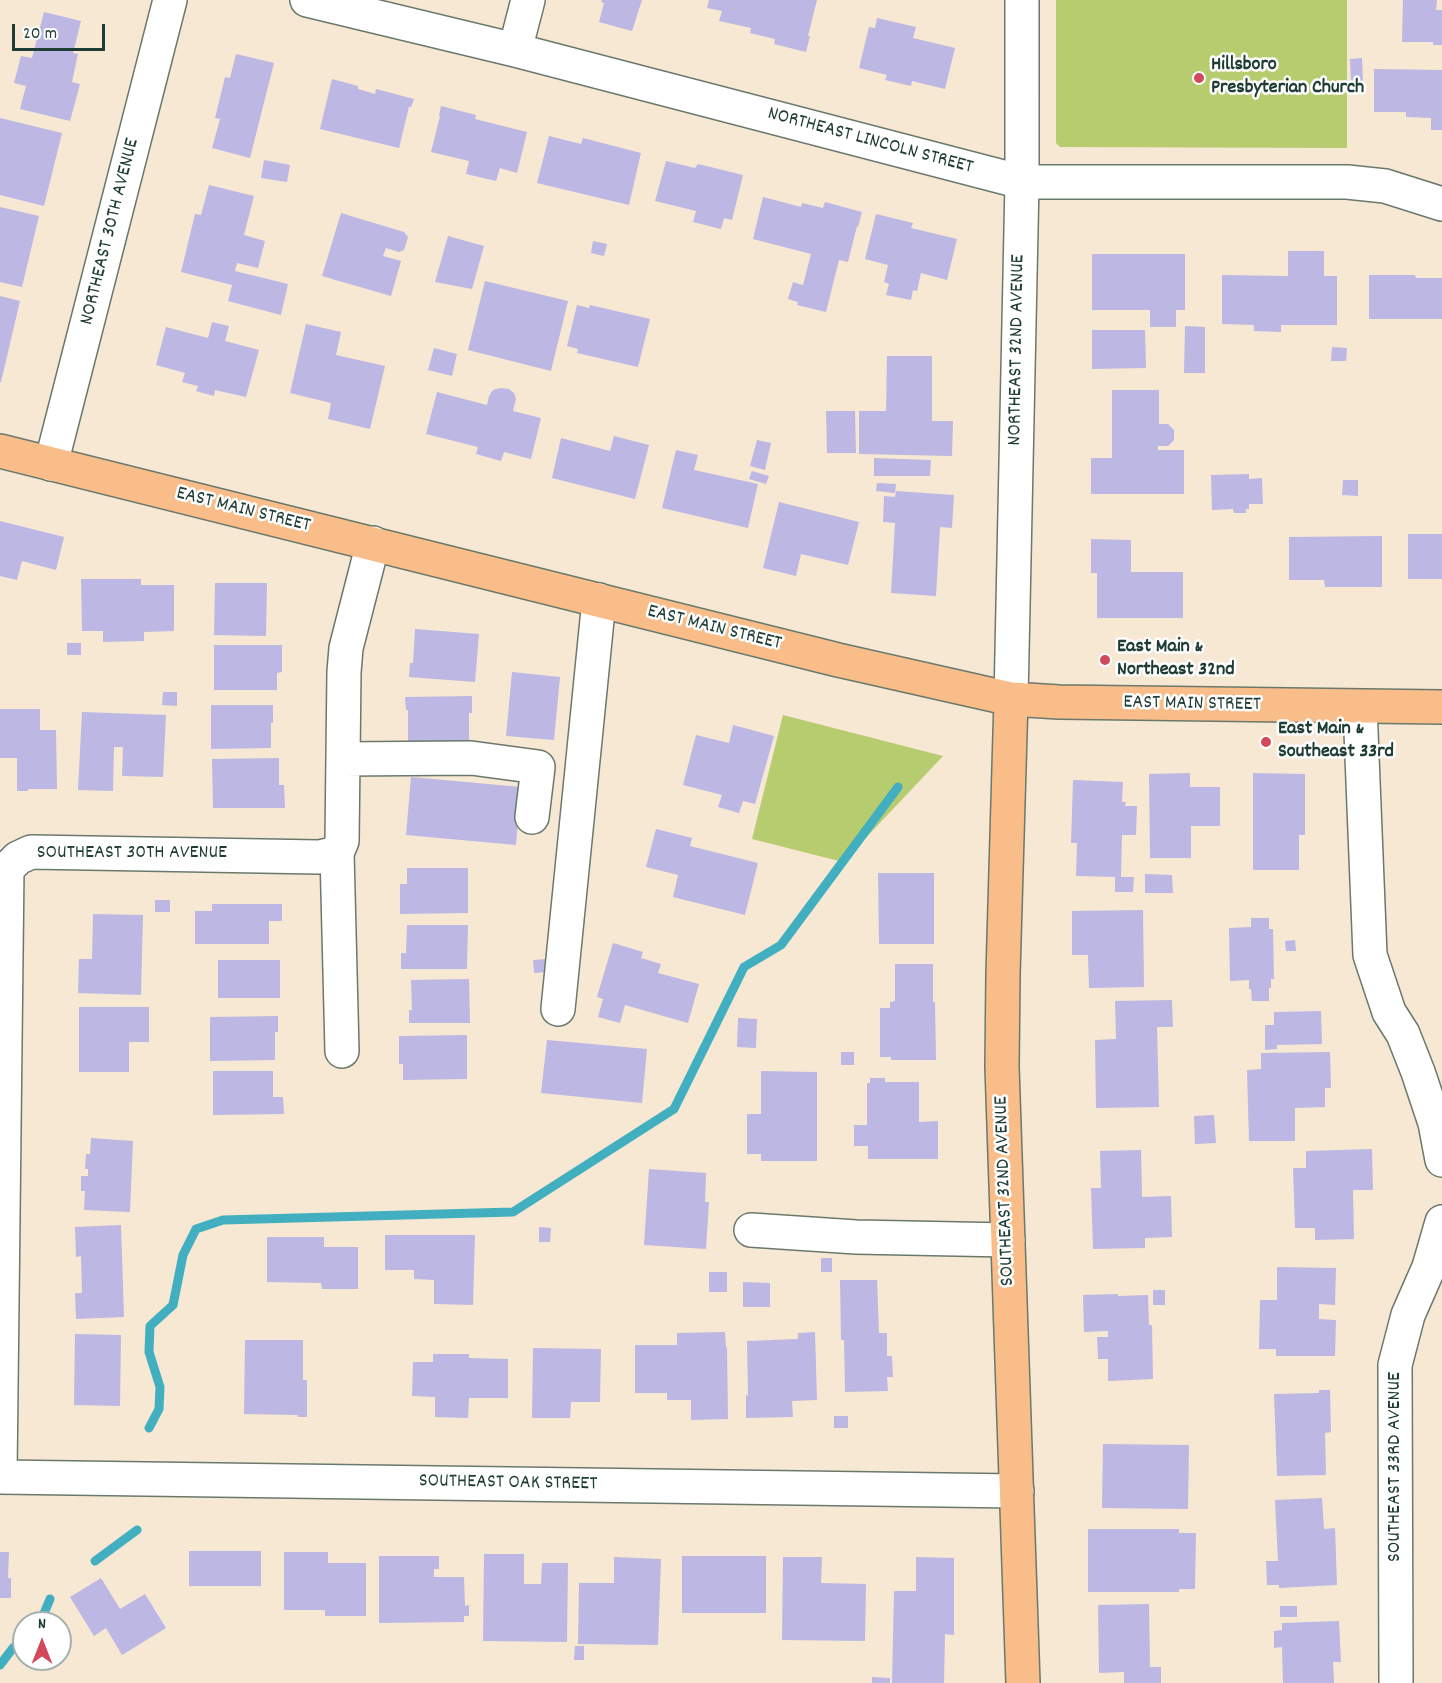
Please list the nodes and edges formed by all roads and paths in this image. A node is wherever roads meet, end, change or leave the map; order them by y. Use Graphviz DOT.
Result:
graph roads {
  1 [pos="170,0"];
  2 [pos="307,0"];
  3 [pos="528,0"];
  4 [pos="1022,0"];
  5 [pos="514,50"];
  6 [pos="1022,182"];
  7 [pos="1442,204"];
  8 [pos="0,451"];
  9 [pos="51,464"];
  10 [pos="373,543"];
  11 [pos="599,600"];
  12 [pos="1011,699"];
  13 [pos="1360,707"];
  14 [pos="1442,707"];
  15 [pos="343,759"];
  16 [pos="532,817"];
  17 [pos="337,853"];
  18 [pos="558,1009"];
  19 [pos="342,1051"];
  20 [pos="1442,1161"];
  21 [pos="1442,1222"];
  22 [pos="751,1230"];
  23 [pos="1008,1240"];
  24 [pos="0,1475"];
  25 [pos="1017,1491"];
  26 [pos="1023,1683"];
  27 [pos="1396,1683"];
  1 -- 9 [label="street, NORTHEAST 30TH AVENUE"];
  2 -- 5 [label="street, NORTHEAST LINCOLN STREET"];
  3 -- 5 [label="street"];
  4 -- 6 [label="street, NORTHEAST 32ND AVENUE"];
  5 -- 6 [label="street, NORTHEAST LINCOLN STREET"];
  6 -- 7 [label="street, NORTHEAST LINCOLN STREET"];
  6 -- 12 [label="street, NORTHEAST 32ND AVENUE"];
  8 -- 9 [label="main road, EAST MAIN STREET"];
  9 -- 10 [label="main road, EAST MAIN STREET"];
  10 -- 11 [label="main road, EAST MAIN STREET"];
  10 -- 15 [label="street"];
  11 -- 12 [label="main road, EAST MAIN STREET"];
  11 -- 18 [label="street"];
  12 -- 13 [label="main road, EAST MAIN STREET"];
  12 -- 23 [label="main road, SOUTHEAST 32ND AVENUE"];
  13 -- 14 [label="main road, EAST MAIN STREET"];
  13 -- 20 [label="street"];
  15 -- 16 [label="street"];
  15 -- 17 [label="street"];
  17 -- 19 [label="street"];
  17 -- 24 [label="street, SOUTHEAST 30TH AVENUE"];
  21 -- 27 [label="street, SOUTHEAST 33RD AVENUE"];
  22 -- 23 [label="street"];
  23 -- 25 [label="main road, SOUTHEAST 32ND AVENUE"];
  24 -- 25 [label="street, SOUTHEAST OAK STREET"];
  25 -- 26 [label="main road, SOUTHEAST 32ND AVENUE"];
}
